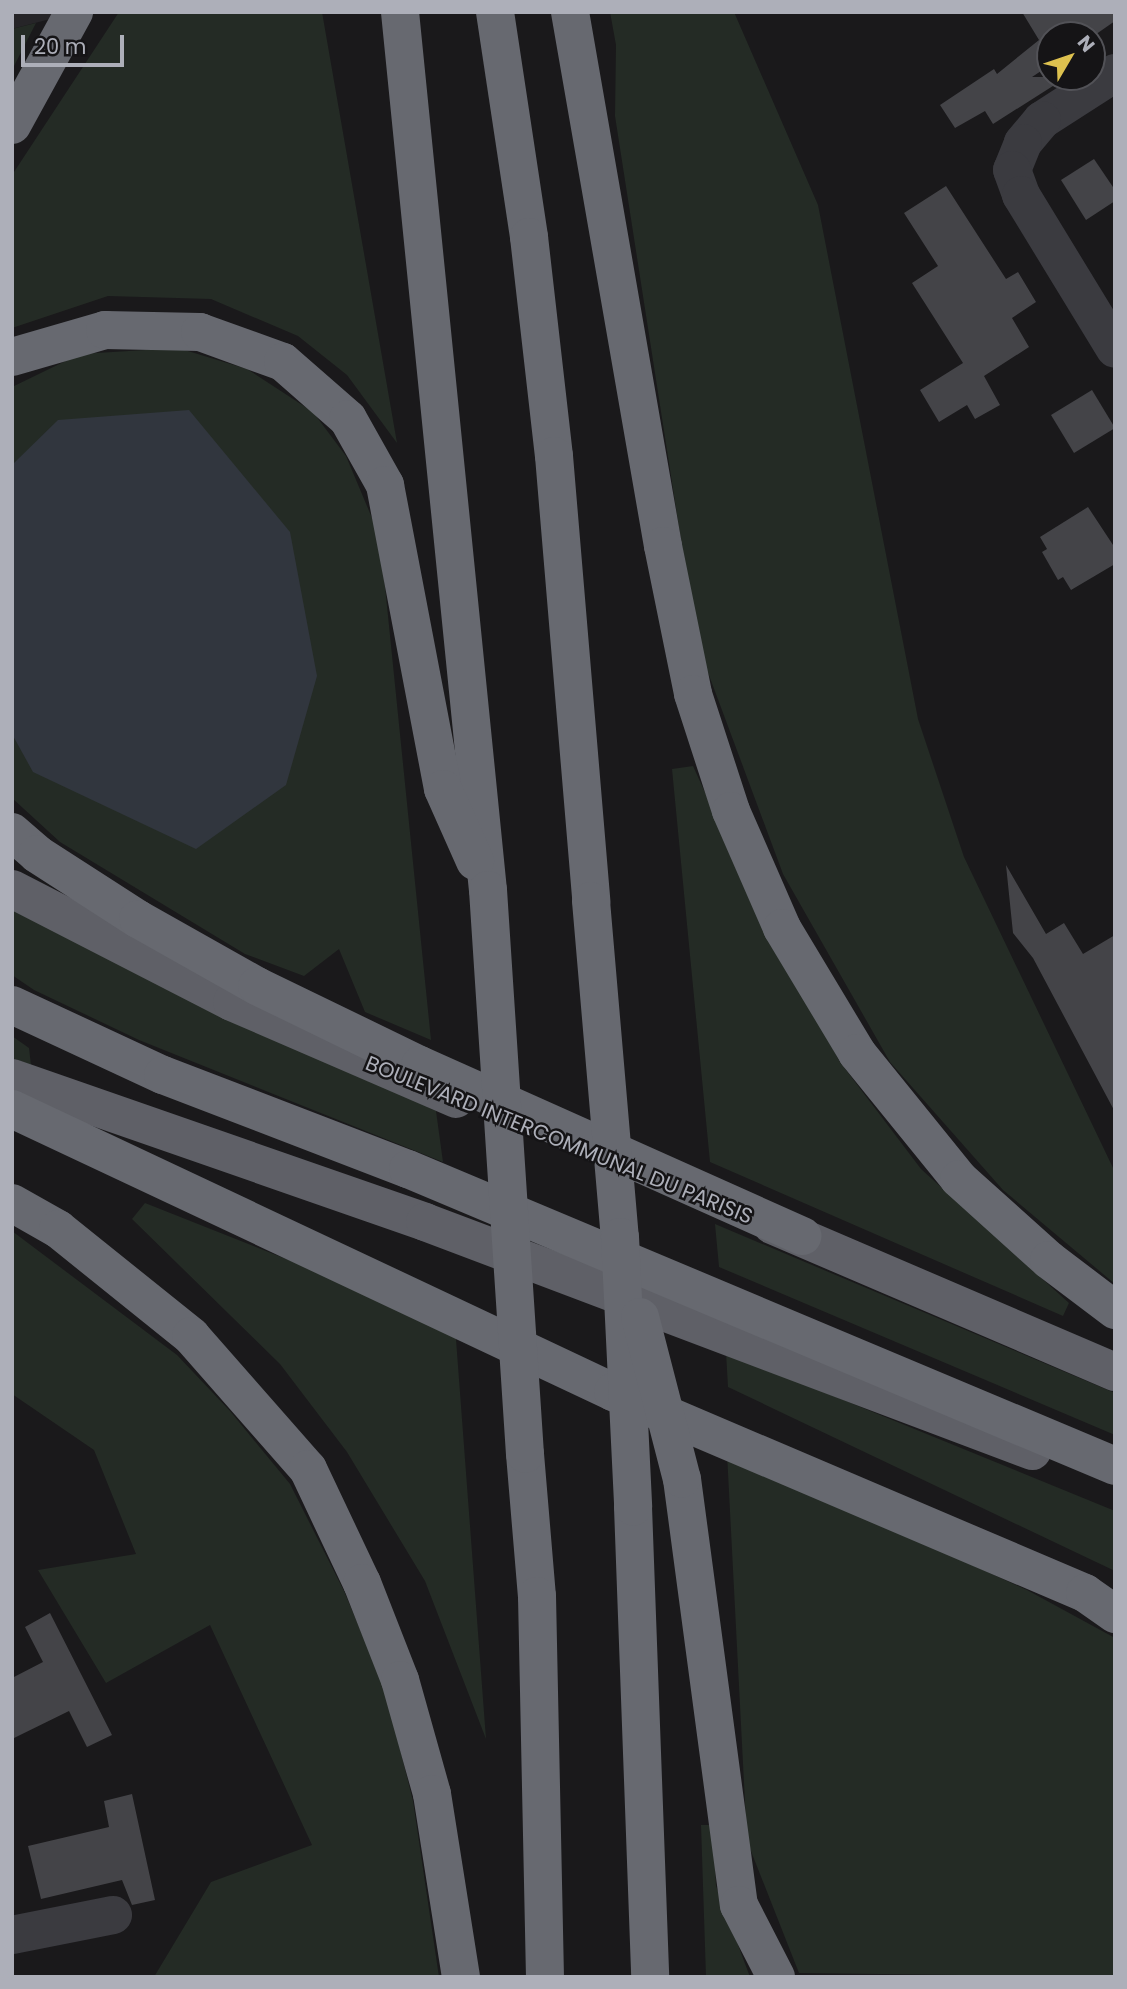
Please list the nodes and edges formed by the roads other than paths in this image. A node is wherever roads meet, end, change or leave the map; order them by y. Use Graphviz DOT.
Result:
graph roads {
  1 [pos="74,12"];
  2 [pos="400,12"];
  3 [pos="571,18"];
  4 [pos="498,29"];
  5 [pos="1115,73"];
  6 [pos="12,125"];
  7 [pos="1115,349"];
  8 [pos="12,357"];
  9 [pos="12,832"];
  10 [pos="12,889"];
  11 [pos="488,890"];
  12 [pos="12,1005"];
  13 [pos="12,1078"];
  14 [pos="12,1108"];
  15 [pos="12,1203"];
  16 [pos="802,1236"];
  17 [pos="620,1237"];
  18 [pos="1115,1310"];
  19 [pos="1115,1372"];
  20 [pos="1115,1466"];
  21 [pos="1115,1483"];
  22 [pos="1115,1614"];
  23 [pos="113,1915"];
  24 [pos="12,1936"];
  25 [pos="461,1977"];
  26 [pos="545,1977"];
  27 [pos="650,1977"];
  28 [pos="776,1977"];
  1 -- 6 [label="highway"];
  2 -- 11 [label="highway"];
  3 -- 18 [label="highway"];
  4 -- 17 [label="highway, bridge"];
  5 -- 7 [label="street"];
  8 -- 11 [label="highway"];
  9 -- 16 [label="highway"];
  10 -- 16 [label="highway, BOULEVARD INTERCOMMUNAL DU PARISIS"];
  11 -- 26 [label="highway, bridge"];
  12 -- 20 [label="highway"];
  13 -- 21 [label="highway"];
  14 -- 22 [label="highway"];
  15 -- 25 [label="highway"];
  16 -- 19 [label="highway, BOULEVARD INTERCOMMUNAL DU PARISIS"];
  17 -- 27 [label="highway, bridge"];
  17 -- 28 [label="highway, bridge"];
  23 -- 24 [label="street"];
}
